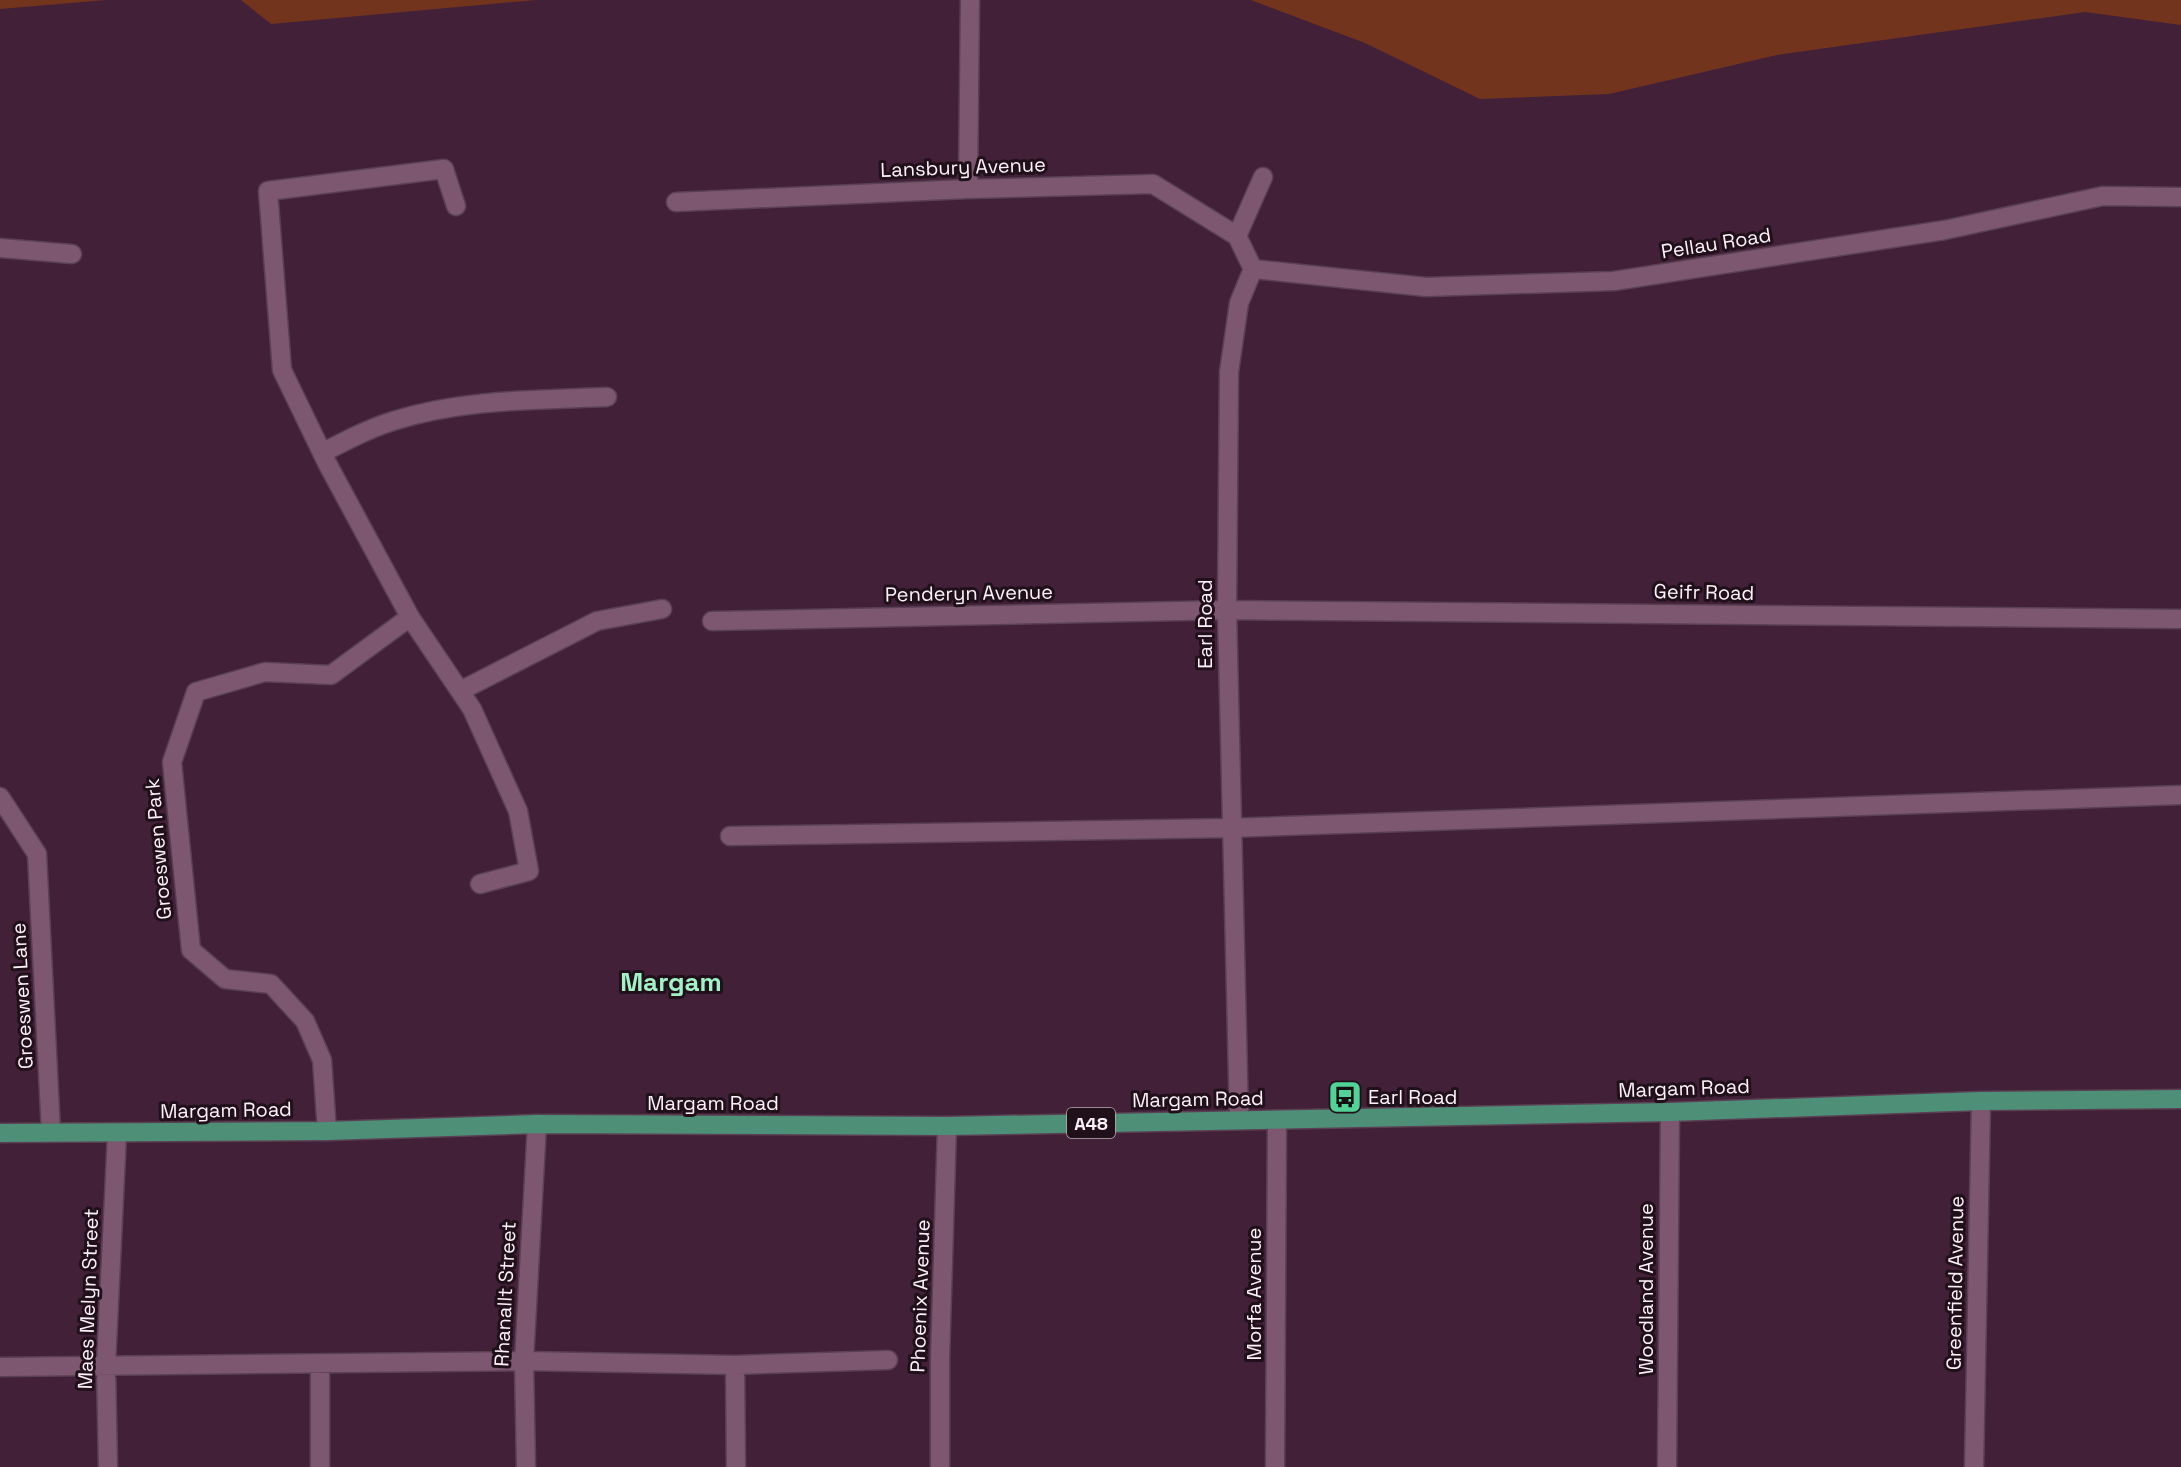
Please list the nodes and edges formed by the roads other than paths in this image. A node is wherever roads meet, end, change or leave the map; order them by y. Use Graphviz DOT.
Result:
graph roads {
  1 [pos="970,0"];
  2 [pos="1263,177"];
  3 [pos="968,189"];
  4 [pos="2181,197"];
  5 [pos="676,202"];
  6 [pos="456,206"];
  7 [pos="1237,236"];
  8 [pos="0,248"];
  9 [pos="72,254"];
  10 [pos="1253,269"];
  11 [pos="607,397"];
  12 [pos="322,453"];
  13 [pos="662,609"];
  14 [pos="1227,610"];
  15 [pos="410,617"];
  16 [pos="2181,620"];
  17 [pos="712,621"];
  18 [pos="460,691"];
  19 [pos="2181,795"];
  20 [pos="0,797"];
  21 [pos="1230,828"];
  22 [pos="730,836"];
  23 [pos="480,884"];
  24 [pos="2181,1099"];
  25 [pos="1981,1101"];
  26 [pos="1670,1112"];
  27 [pos="1239,1119"];
  28 [pos="1277,1120"];
  29 [pos="537,1124"];
  30 [pos="947,1126"];
  31 [pos="327,1131"];
  32 [pos="51,1132"];
  33 [pos="0,1133"];
  34 [pos="117,1134"];
  35 [pos="888,1360"];
  36 [pos="524,1361"];
  37 [pos="320,1364"];
  38 [pos="106,1365"];
  39 [pos="735,1365"];
  40 [pos="0,1366"];
  41 [pos="108,1467"];
  42 [pos="320,1467"];
  43 [pos="526,1467"];
  44 [pos="736,1467"];
  45 [pos="940,1467"];
  46 [pos="1275,1467"];
  47 [pos="1667,1467"];
  48 [pos="1974,1467"];
  1 -- 3 [label="street"];
  2 -- 7 [label="street"];
  3 -- 5 [label="street, Lansbury Avenue"];
  3 -- 7 [label="street, Lansbury Avenue"];
  4 -- 10 [label="street, Pellau Road"];
  6 -- 12 [label="street"];
  7 -- 10 [label="street"];
  8 -- 9 [label="street"];
  10 -- 14 [label="street, Earl Road"];
  11 -- 12 [label="street"];
  12 -- 15 [label="street"];
  13 -- 18 [label="street"];
  14 -- 16 [label="street, Geifr Road"];
  14 -- 17 [label="street, Penderyn Avenue"];
  14 -- 21 [label="street, Earl Road"];
  15 -- 18 [label="street"];
  15 -- 31 [label="street, Groeswen Park"];
  18 -- 23 [label="street"];
  19 -- 21 [label="street"];
  20 -- 32 [label="street, Groeswen Lane"];
  21 -- 22 [label="street"];
  21 -- 27 [label="street, Earl Road"];
  24 -- 25 [label="main road, Margam Road / A48"];
  25 -- 26 [label="main road, Margam Road / A48"];
  25 -- 48 [label="street, Greenfield Avenue"];
  26 -- 28 [label="main road, Margam Road / A48"];
  26 -- 47 [label="street, Woodland Avenue"];
  27 -- 28 [label="main road, Margam Road / A48"];
  27 -- 30 [label="main road, Margam Road / A48"];
  28 -- 46 [label="street, Morfa Avenue"];
  29 -- 30 [label="main road, Margam Road / A48"];
  29 -- 31 [label="main road, Margam Road / A48"];
  29 -- 36 [label="street, Rhanallt Street"];
  30 -- 45 [label="street, Phoenix Avenue"];
  31 -- 34 [label="main road, Margam Road / A48"];
  32 -- 33 [label="main road, Margam Road / A48"];
  32 -- 34 [label="main road, Margam Road / A48"];
  34 -- 38 [label="street, Maes Melyn Street"];
  35 -- 39 [label="street"];
  36 -- 37 [label="street"];
  36 -- 39 [label="street"];
  36 -- 43 [label="street, Rhanallt Street"];
  37 -- 38 [label="street"];
  37 -- 42 [label="street"];
  38 -- 40 [label="street"];
  38 -- 41 [label="street, Maes Melyn Street"];
  39 -- 44 [label="street"];
}
